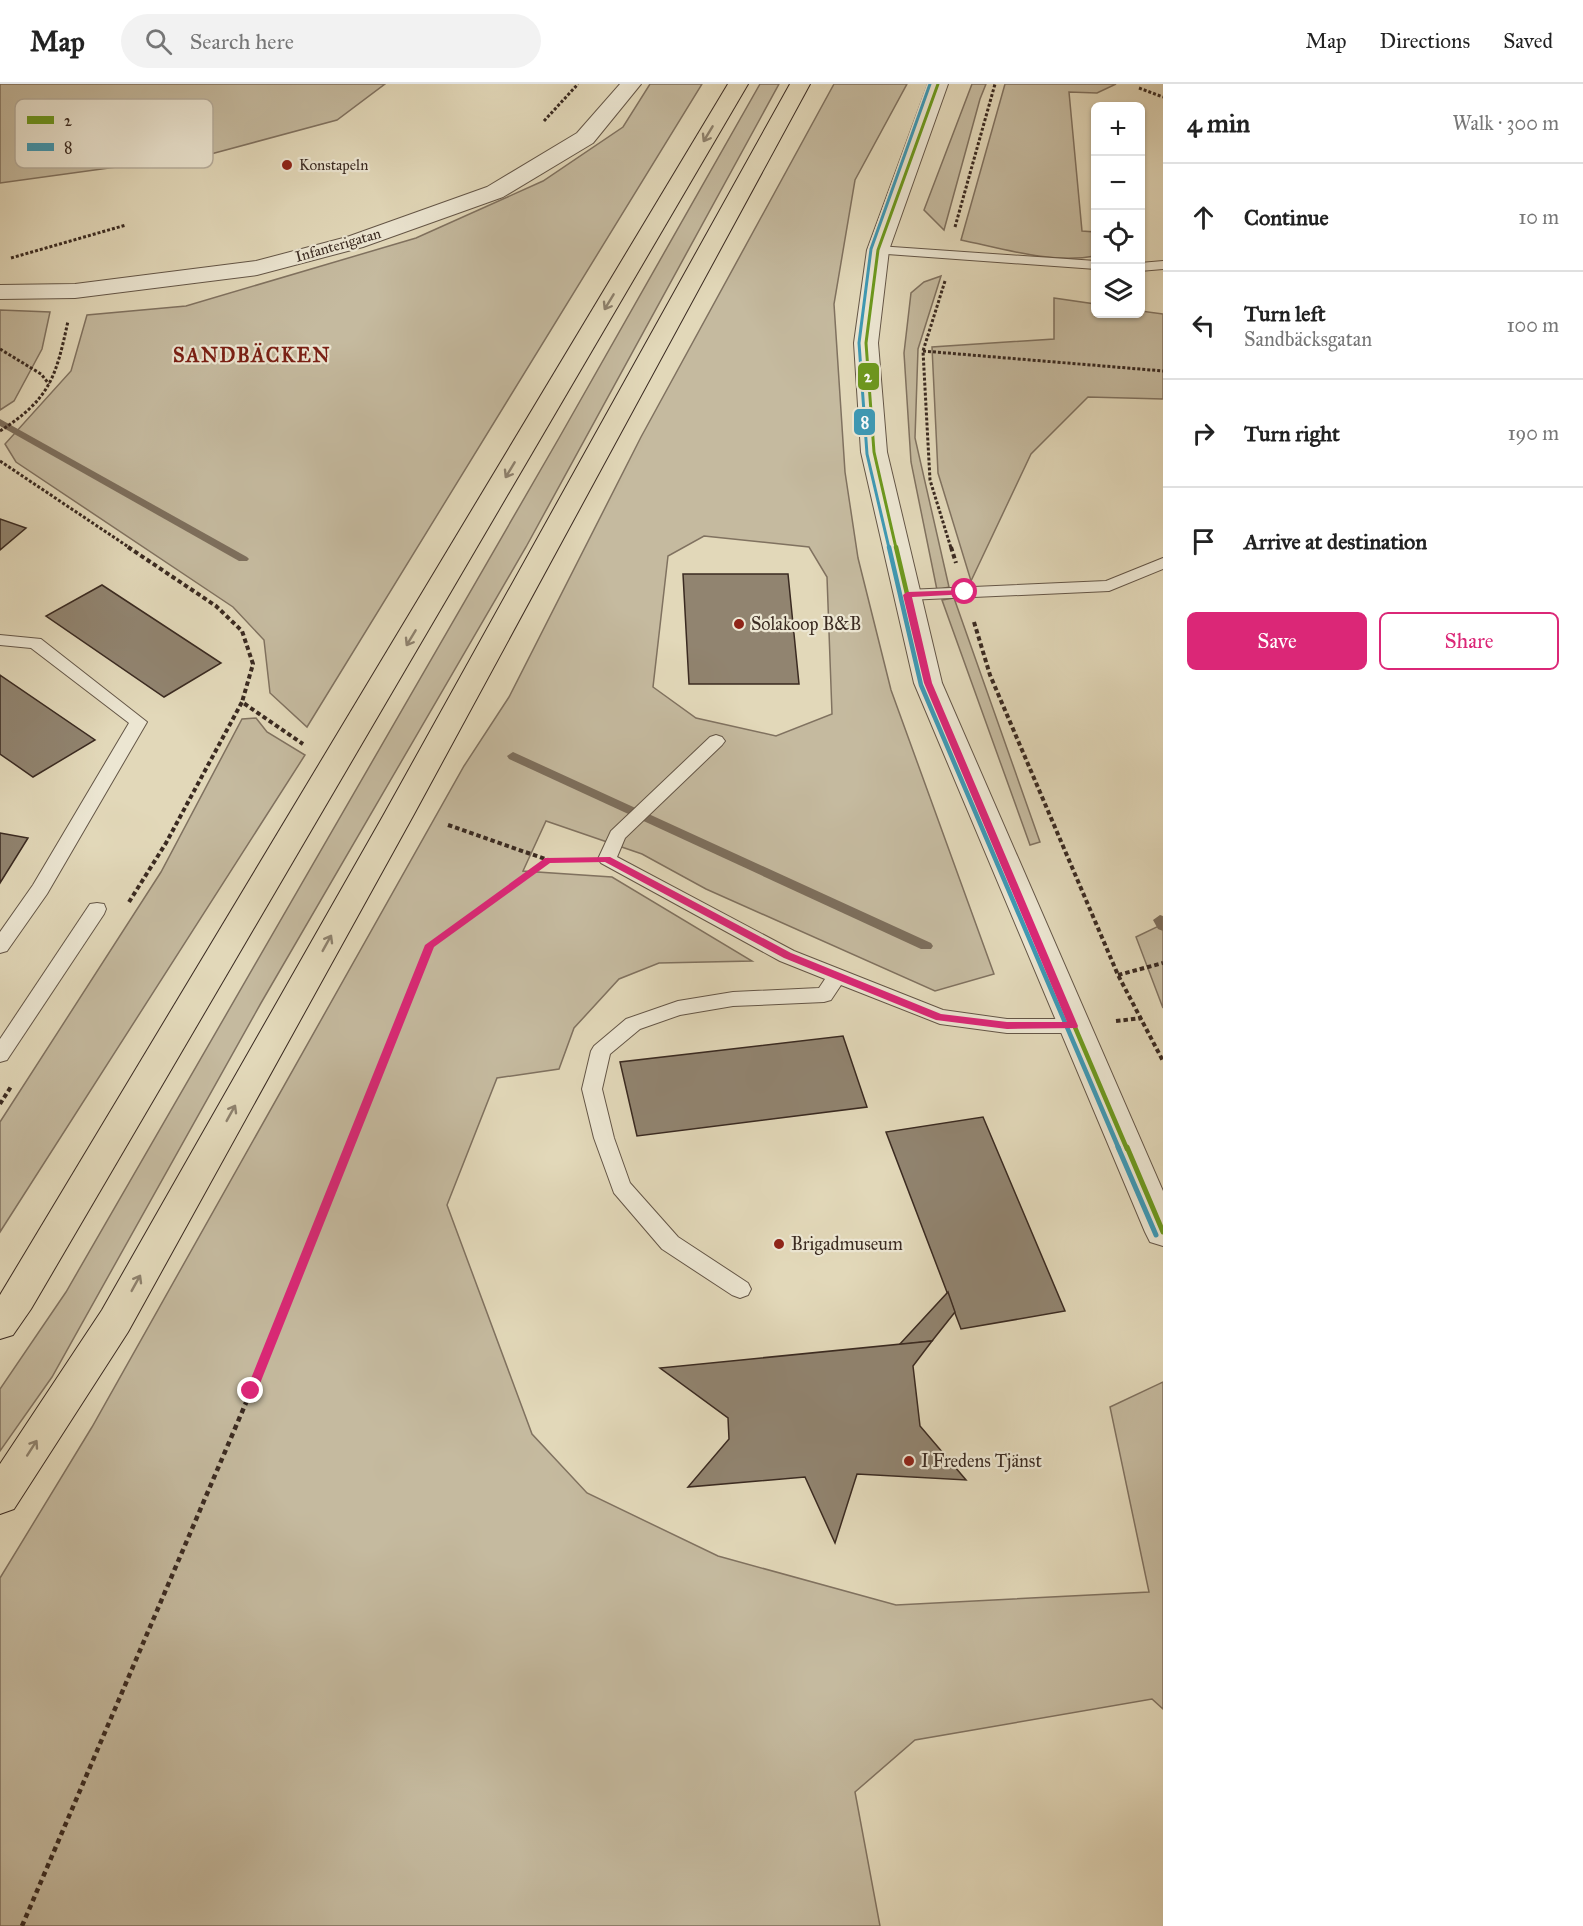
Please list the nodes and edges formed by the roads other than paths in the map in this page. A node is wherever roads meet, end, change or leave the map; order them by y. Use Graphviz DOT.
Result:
graph roads {
  1 [pos="631,84"];
  2 [pos="738,84"];
  3 [pos="800,84"];
  4 [pos="938,84"];
  5 [pos="878,250"];
  6 [pos="1091,265"];
  7 [pos="1163,265"];
  8 [pos="1145,267"];
  9 [pos="0,292"];
  10 [pos="1163,563"];
  11 [pos="907,595"];
  12 [pos="0,640"];
  13 [pos="716,741"];
  14 [pos="97,909"];
  15 [pos="0,946"];
  16 [pos="836,977"];
  17 [pos="1073,1026"];
  18 [pos="0,1054"];
  19 [pos="1163,1232"];
  20 [pos="740,1289"];
  21 [pos="0,1324"];
  22 [pos="0,1497"];
  1 -- 9 [label="street, Infanterigatan"];
  2 -- 21 [label="highway, one-way"];
  22 -- 3 [label="highway, one-way"];
  4 -- 5 [label="street"];
  5 -- 6 [label="lane"];
  5 -- 11 [label="street"];
  7 -- 8 [label="lane"];
  10 -- 11 [label="lane"];
  11 -- 17 [label="street"];
  12 -- 15 [label="lane"];
  13 -- 16 [label="lane"];
  14 -- 18 [label="lane"];
  16 -- 17 [label="lane"];
  16 -- 20 [label="lane"];
  17 -- 19 [label="street"];
}
